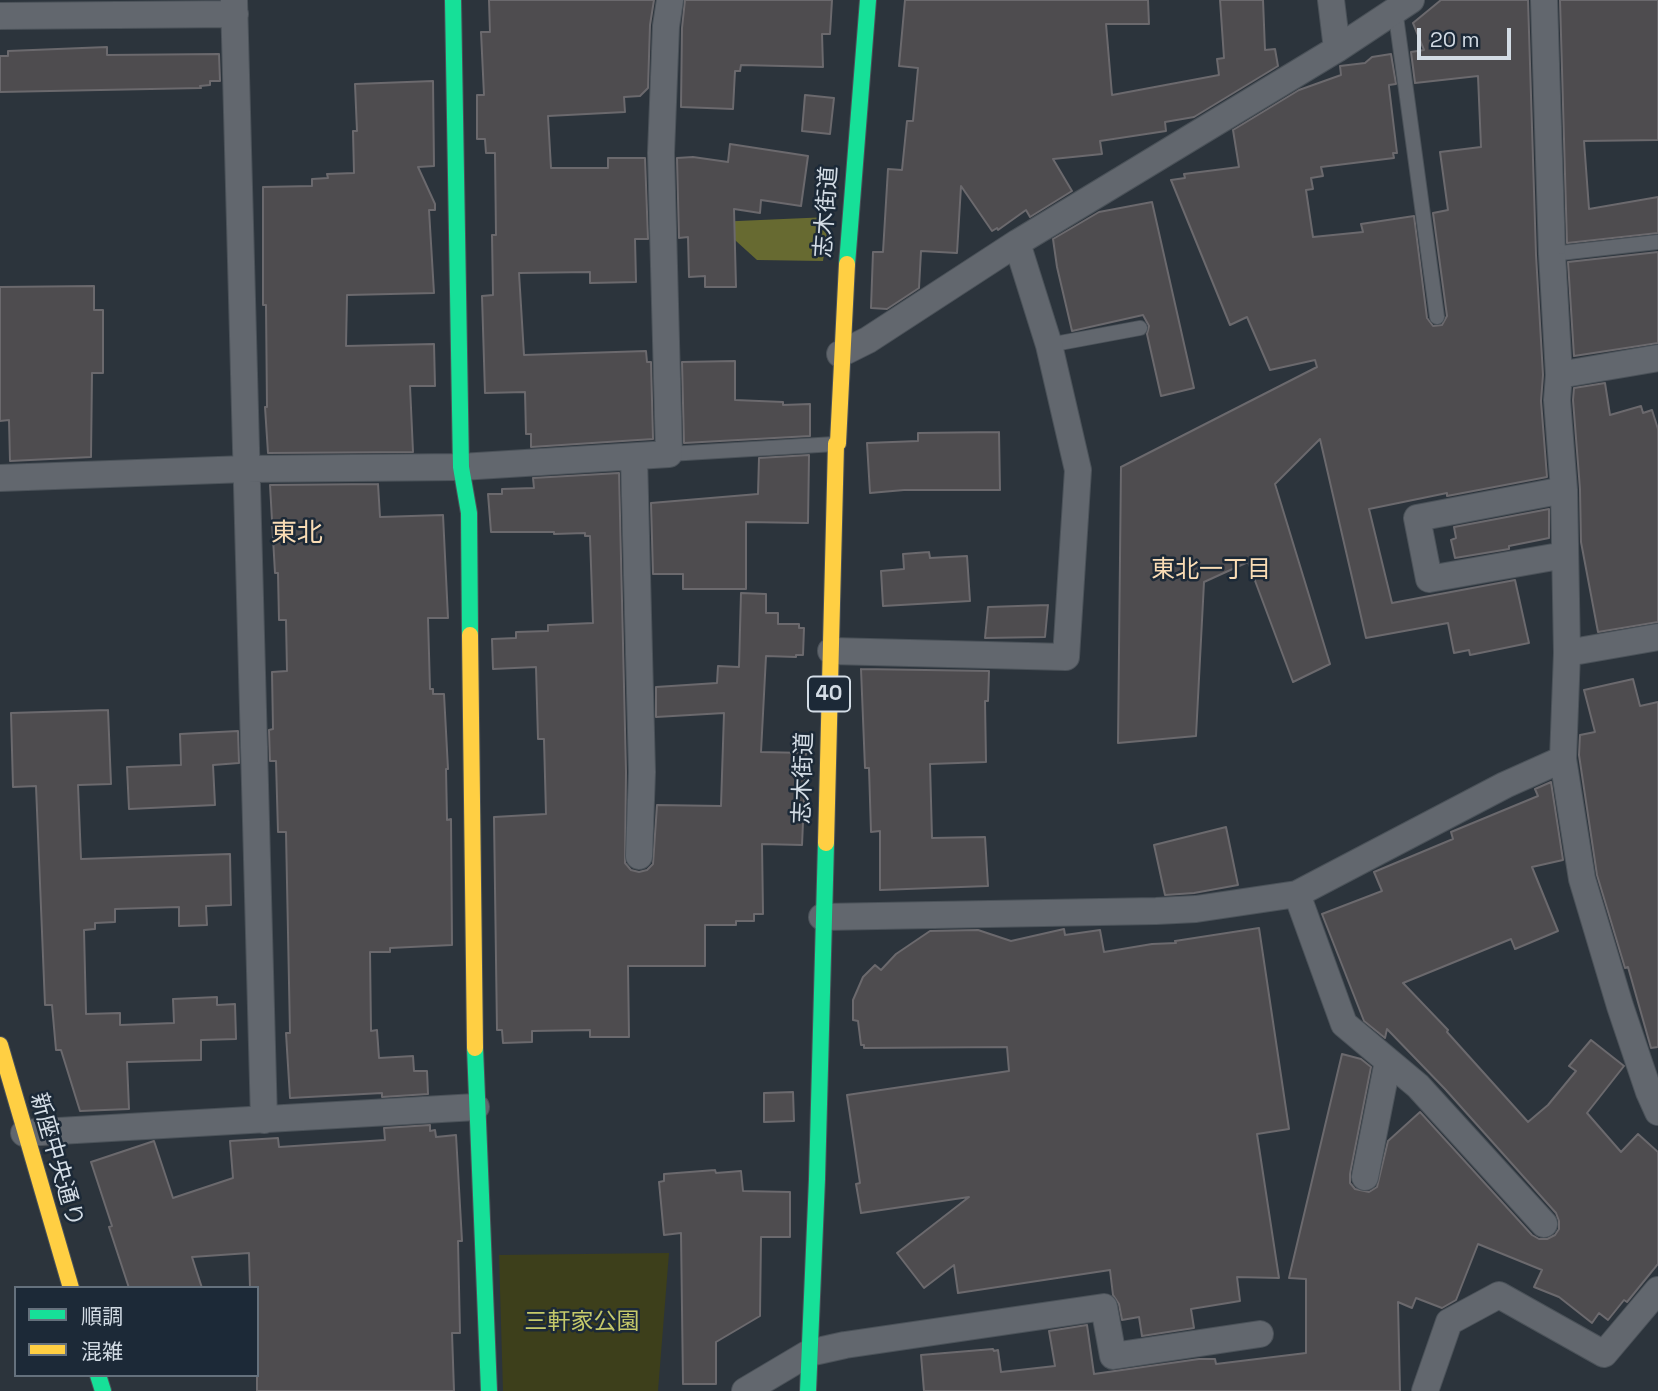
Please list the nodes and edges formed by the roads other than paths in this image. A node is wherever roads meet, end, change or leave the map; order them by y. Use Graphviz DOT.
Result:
graph roads {
  1 [pos="453,0"];
  2 [pos="670,0"];
  3 [pos="868,0"];
  4 [pos="1331,0"];
  5 [pos="1544,0"];
  6 [pos="1403,5"];
  7 [pos="234,7"];
  8 [pos="0,16"];
  9 [pos="1337,49"];
  10 [pos="1658,242"];
  11 [pos="1017,243"];
  12 [pos="1552,254"];
  13 [pos="1437,317"];
  14 [pos="1140,328"];
  15 [pos="1049,345"];
  16 [pos="840,354"];
  17 [pos="1658,358"];
  18 [pos="1559,375"];
  19 [pos="836,444"];
  20 [pos="669,454"];
  21 [pos="634,457"];
  22 [pos="461,467"];
  23 [pos="246,469"];
  24 [pos="0,478"];
  25 [pos="1564,490"];
  26 [pos="1565,555"];
  27 [pos="1658,637"];
  28 [pos="831,651"];
  29 [pos="1567,653"];
  30 [pos="1563,759"];
  31 [pos="639,856"];
  32 [pos="1297,894"];
  33 [pos="822,917"];
  34 [pos="0,1045"];
  35 [pos="1388,1061"];
  36 [pos="476,1107"];
  37 [pos="1658,1112"];
  38 [pos="264,1121"];
  39 [pos="24,1133"];
  40 [pos="1365,1177"];
  41 [pos="1544,1224"];
  42 [pos="70,1286"];
  43 [pos="1658,1290"];
  44 [pos="1260,1334"];
  45 [pos="809,1353"];
  46 [pos="489,1391"];
  47 [pos="745,1391"];
  48 [pos="808,1391"];
  49 [pos="1425,1391"];
  1 -- 22 [label="street"];
  2 -- 20 [label="street"];
  3 -- 16 [label="street, 志木街道 / 40"];
  4 -- 9 [label="street"];
  5 -- 12 [label="street"];
  6 -- 9 [label="street"];
  6 -- 13 [label="lane"];
  7 -- 8 [label="street"];
  7 -- 23 [label="street"];
  9 -- 11 [label="street"];
  10 -- 12 [label="lane"];
  11 -- 15 [label="street"];
  11 -- 16 [label="street"];
  12 -- 18 [label="street"];
  14 -- 15 [label="lane"];
  15 -- 28 [label="street"];
  16 -- 19 [label="street, 志木街道 / 40"];
  17 -- 18 [label="street"];
  18 -- 25 [label="street"];
  19 -- 20 [label="lane"];
  19 -- 28 [label="street, 志木街道 / 40"];
  20 -- 21 [label="street"];
  21 -- 22 [label="street"];
  21 -- 31 [label="street"];
  22 -- 23 [label="street"];
  22 -- 36 [label="street"];
  23 -- 24 [label="street"];
  23 -- 38 [label="street"];
  25 -- 26 [label="street"];
  25 -- 26 [label="street"];
  26 -- 29 [label="street"];
  27 -- 29 [label="street"];
  28 -- 33 [label="street, 志木街道 / 40"];
  29 -- 30 [label="street"];
  30 -- 32 [label="street"];
  30 -- 37 [label="street"];
  32 -- 33 [label="street"];
  32 -- 35 [label="street"];
  33 -- 45 [label="street, 志木街道 / 40"];
  34 -- 39 [label="street, 新座中央通り"];
  35 -- 40 [label="street"];
  35 -- 41 [label="street"];
  36 -- 38 [label="street"];
  36 -- 46 [label="street"];
  38 -- 39 [label="street"];
  39 -- 42 [label="street, 新座中央通り"];
  43 -- 49 [label="street"];
  44 -- 45 [label="street"];
  45 -- 47 [label="street"];
  45 -- 48 [label="street, 志木街道 / 40"];
}
